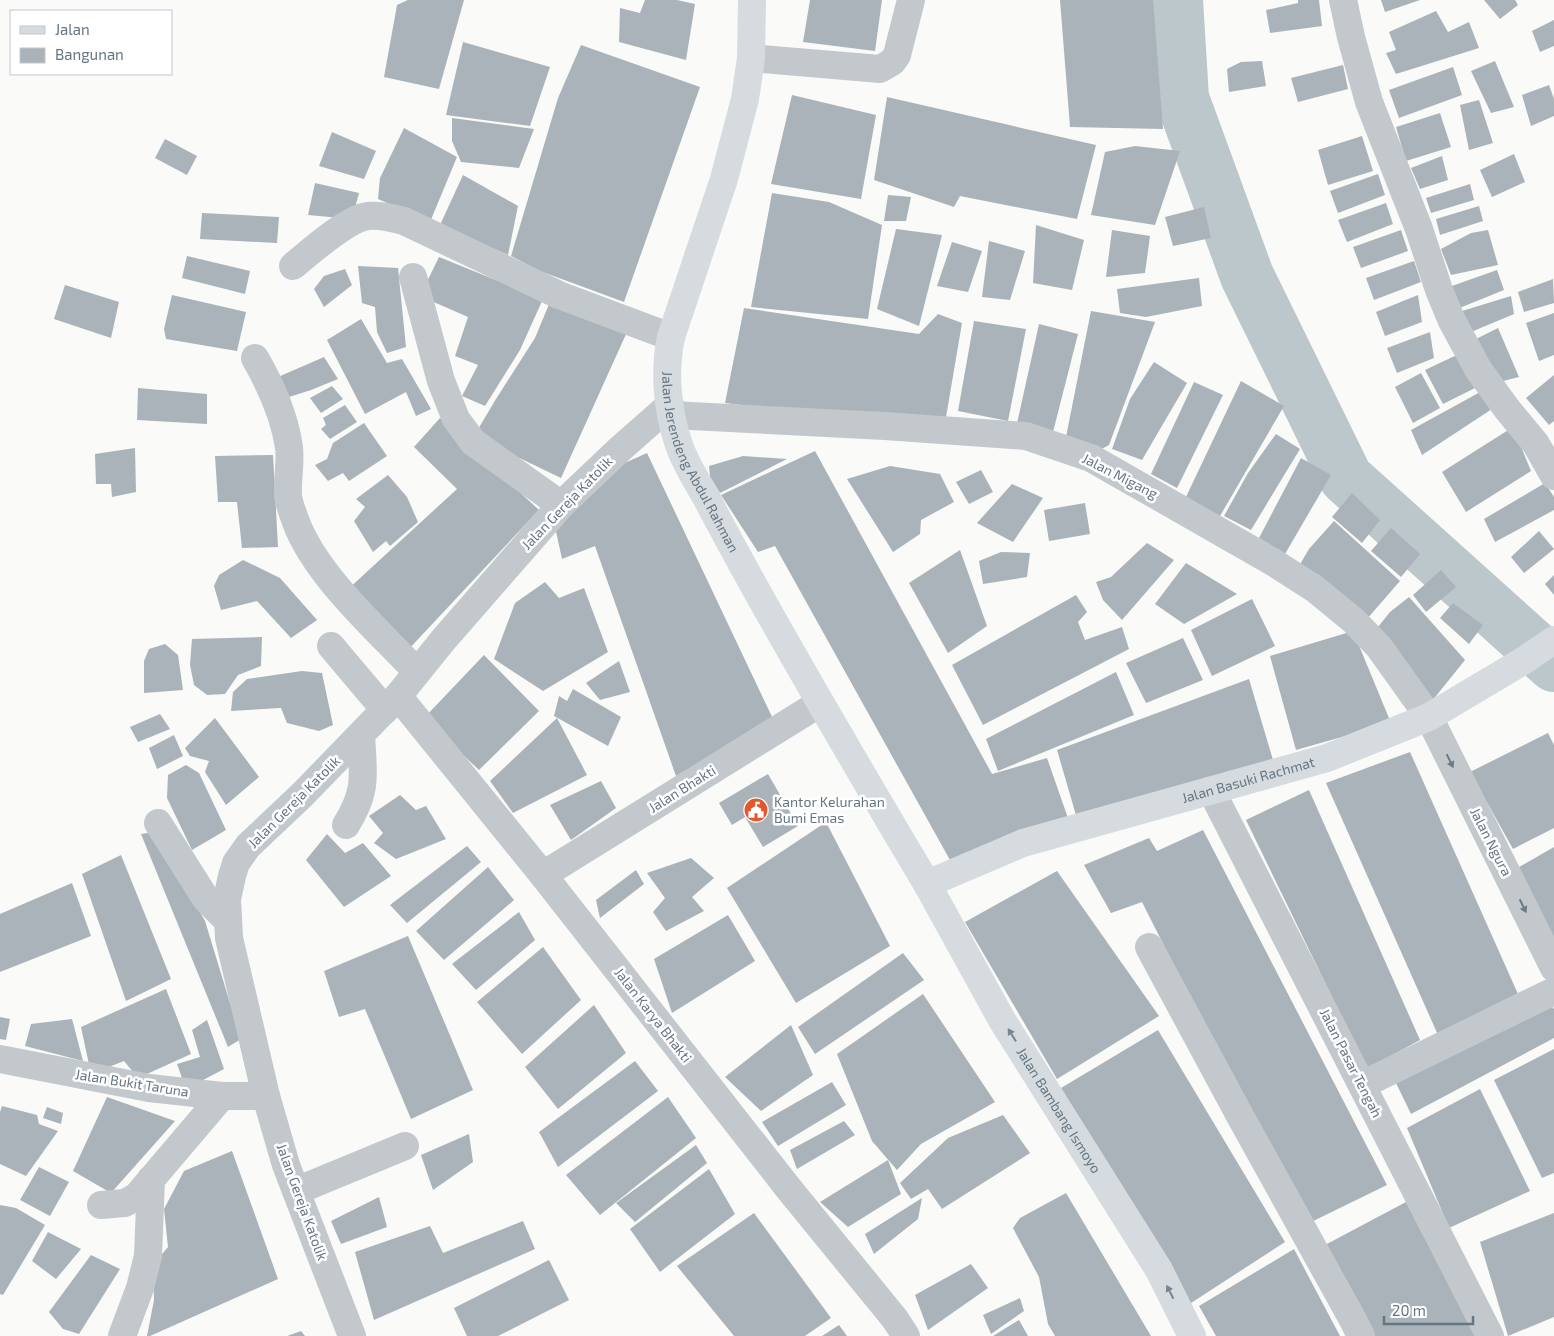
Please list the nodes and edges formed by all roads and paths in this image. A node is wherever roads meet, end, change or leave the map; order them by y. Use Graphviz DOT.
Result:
graph roads {
  1 [pos="752,0"];
  2 [pos="910,0"];
  3 [pos="1343,0"];
  4 [pos="751,58"];
  5 [pos="293,266"];
  6 [pos="413,277"];
  7 [pos="671,337"];
  8 [pos="255,358"];
  9 [pos="670,410"];
  10 [pos="1554,476"];
  11 [pos="561,504"];
  12 [pos="1554,640"];
  13 [pos="331,646"];
  14 [pos="417,672"];
  15 [pos="391,703"];
  16 [pos="820,704"];
  17 [pos="1429,717"];
  18 [pos="361,734"];
  19 [pos="1211,790"];
  20 [pos="158,823"];
  21 [pos="346,825"];
  22 [pos="543,875"];
  23 [pos="927,884"];
  24 [pos="227,920"];
  25 [pos="1149,946"];
  26 [pos="1554,968"];
  27 [pos="1554,992"];
  28 [pos="0,1059"];
  29 [pos="1362,1085"];
  30 [pos="222,1096"];
  31 [pos="266,1096"];
  32 [pos="405,1146"];
  33 [pos="151,1180"];
  34 [pos="296,1191"];
  35 [pos="101,1205"];
  36 [pos="122,1336"];
  37 [pos="352,1336"];
  38 [pos="906,1336"];
  39 [pos="1192,1336"];
  40 [pos="1361,1336"];
  41 [pos="1490,1336"];
  1 -- 4 [label="main road, Jalan Jerendeng Abdul Rahman"];
  2 -- 4 [label="street"];
  3 -- 10 [label="street"];
  4 -- 7 [label="main road, Jalan Jerendeng Abdul Rahman"];
  5 -- 7 [label="street"];
  6 -- 11 [label="street"];
  7 -- 9 [label="main road, Jalan Jerendeng Abdul Rahman"];
  8 -- 14 [label="street"];
  9 -- 11 [label="street, Jalan Gereja Katolik"];
  9 -- 16 [label="main road, Jalan Jerendeng Abdul Rahman"];
  9 -- 17 [label="street, Jalan Migang"];
  11 -- 14 [label="street, Jalan Gereja Katolik"];
  12 -- 17 [label="main road, Jalan Basuki Rachmat"];
  13 -- 15 [label="street, Jalan Karya Bhakti"];
  14 -- 15 [label="street, Jalan Gereja Katolik"];
  15 -- 18 [label="street, Jalan Gereja Katolik"];
  15 -- 22 [label="street, Jalan Karya Bhakti"];
  16 -- 22 [label="street, Jalan Bhakti"];
  16 -- 23 [label="main road, Jalan Jerendeng Abdul Rahman"];
  17 -- 19 [label="main road, Jalan Basuki Rachmat"];
  17 -- 26 [label="street, Jalan Ngura, one-way"];
  18 -- 21 [label="street"];
  18 -- 24 [label="street, Jalan Gereja Katolik"];
  19 -- 23 [label="main road, Jalan Basuki Rachmat"];
  19 -- 29 [label="street, Jalan Pasar Tengah"];
  20 -- 24 [label="street"];
  22 -- 38 [label="street, Jalan Karya Bhakti"];
  39 -- 23 [label="main road, Jalan Bambang Ismoyo, one-way"];
  24 -- 31 [label="street, Jalan Gereja Katolik"];
  25 -- 40 [label="street"];
  27 -- 29 [label="street"];
  28 -- 30 [label="street, Jalan Bukit Taruna"];
  29 -- 41 [label="street, Jalan Pasar Tengah"];
  30 -- 31 [label="street, Jalan Bukit Taruna"];
  30 -- 33 [label="street"];
  31 -- 34 [label="street, Jalan Gereja Katolik"];
  32 -- 34 [label="street"];
  33 -- 35 [label="street"];
  33 -- 36 [label="street"];
  34 -- 37 [label="street, Jalan Gereja Katolik"];
}
